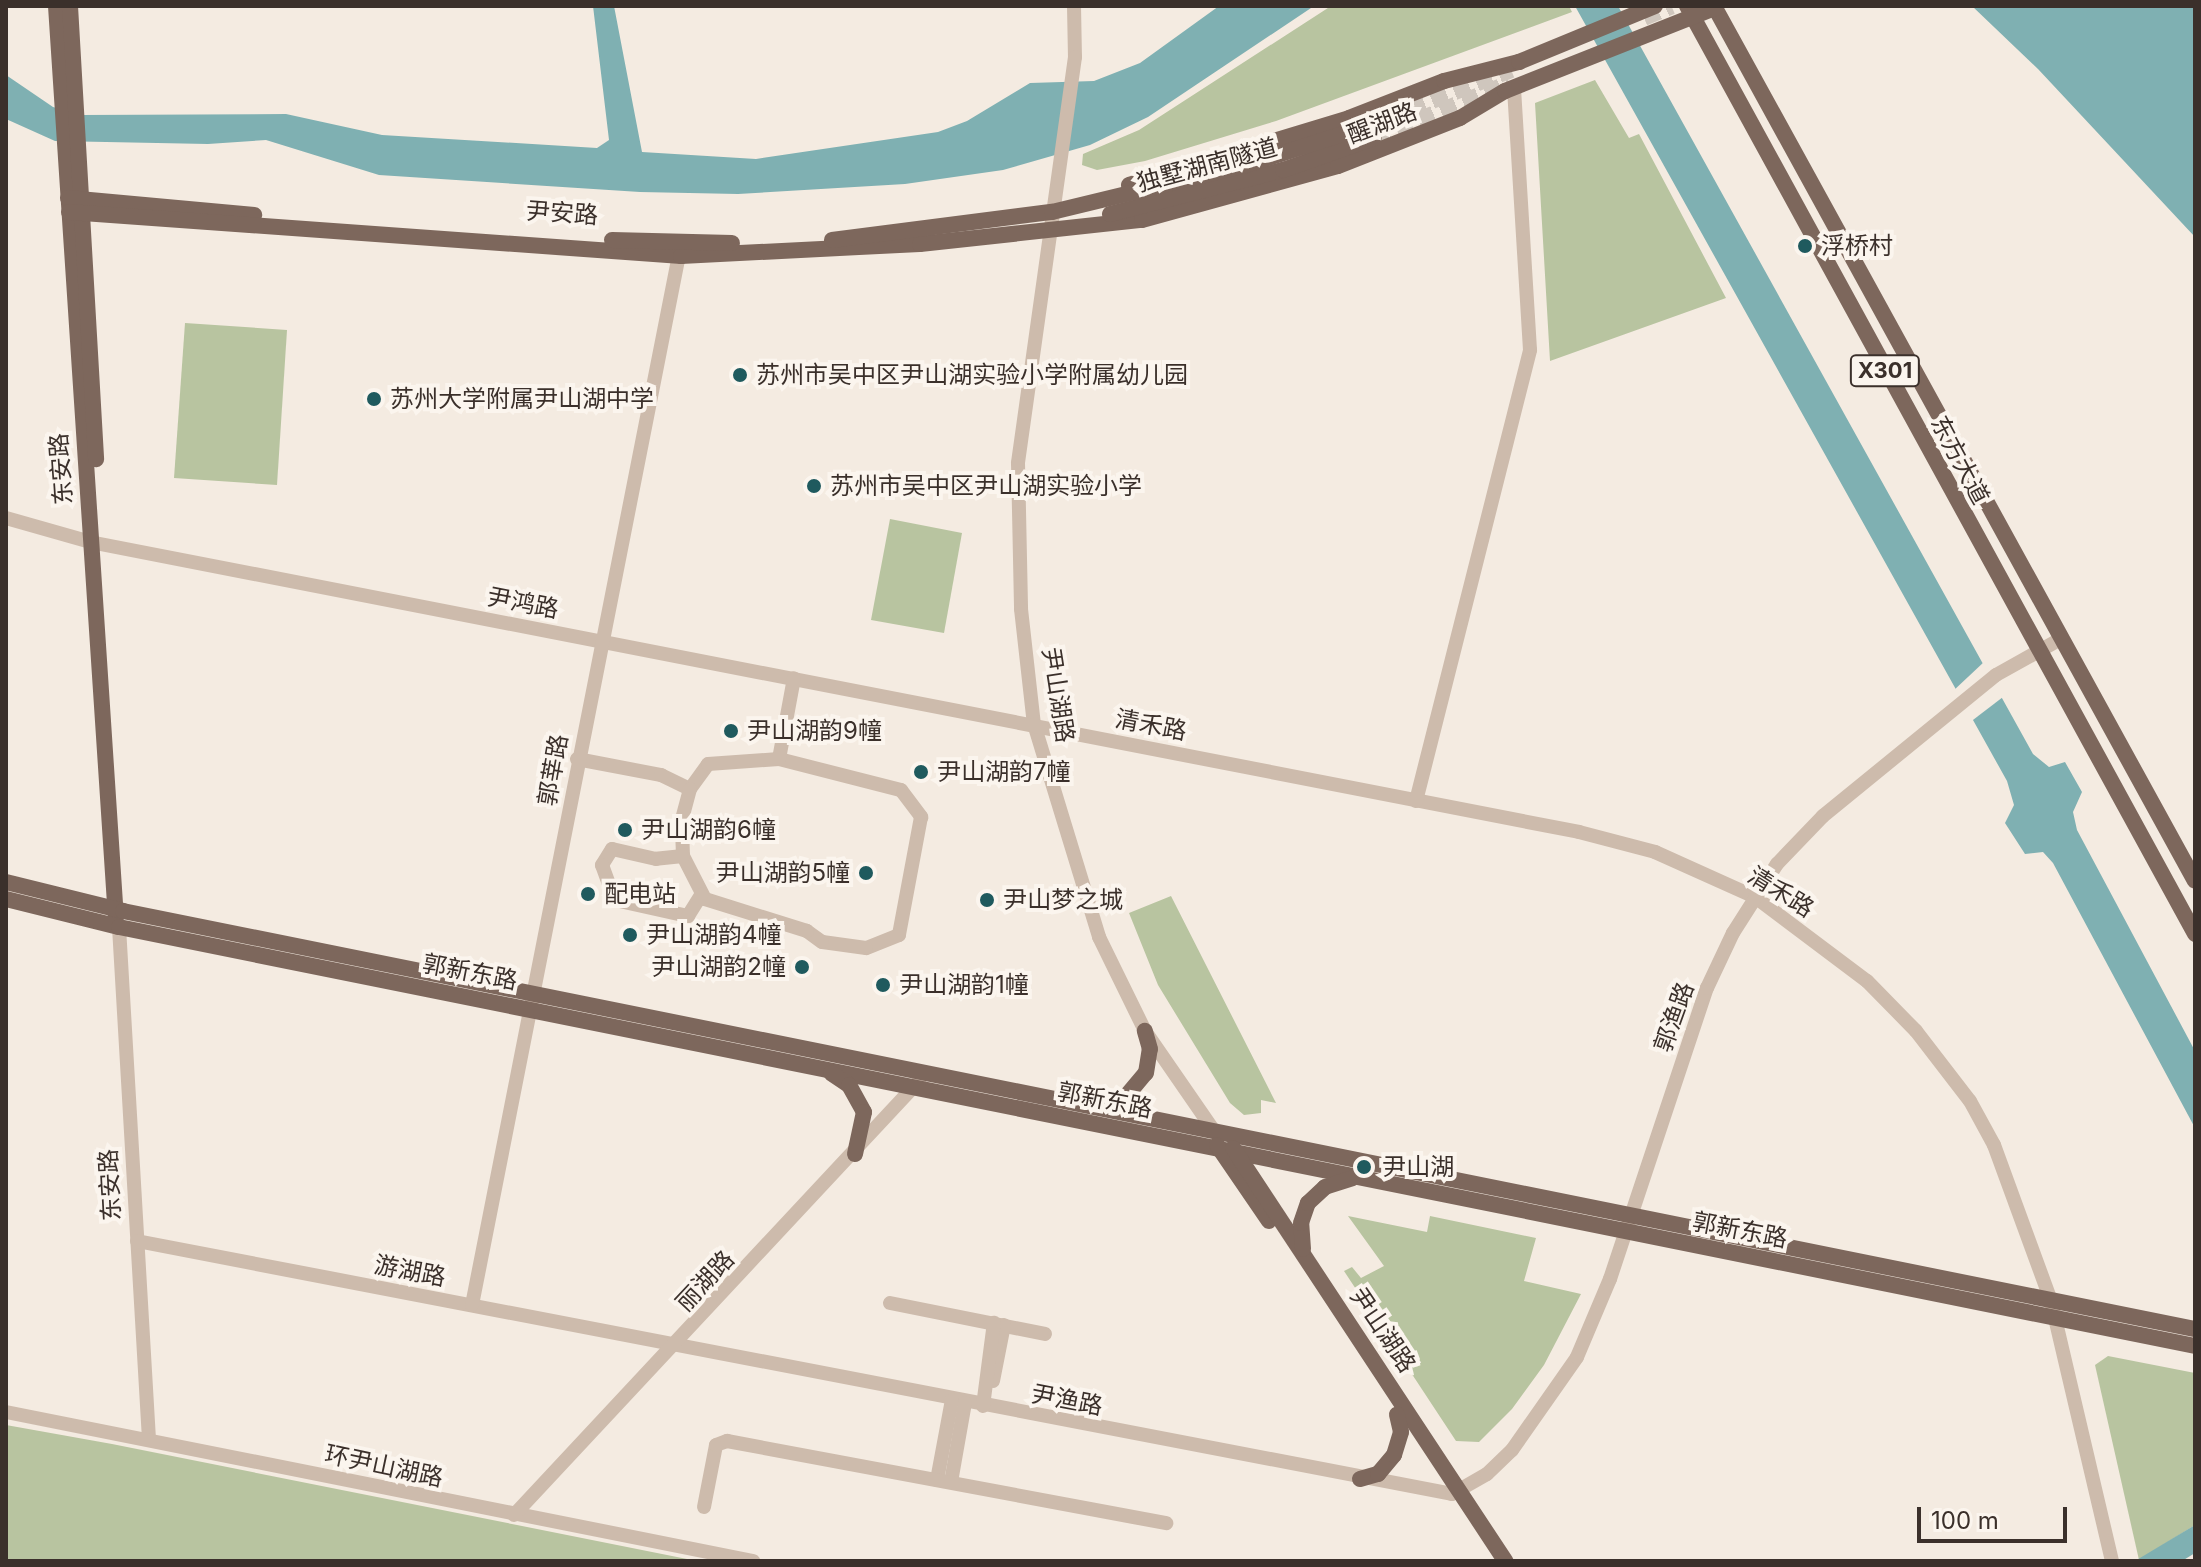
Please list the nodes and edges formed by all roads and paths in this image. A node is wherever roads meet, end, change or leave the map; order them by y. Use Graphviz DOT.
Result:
graph roads {
  1 [pos="56,6"];
  2 [pos="70,6"];
  3 [pos="1074,6"];
  4 [pos="1655,6"];
  5 [pos="1714,7"];
  6 [pos="1690,11"];
  7 [pos="67,80"];
  8 [pos="1514,87"];
  9 [pos="1369,133"];
  10 [pos="75,205"];
  11 [pos="1051,220"];
  12 [pos="681,250"];
  13 [pos="6,518"];
  14 [pos="95,543"];
  15 [pos="599,640"];
  16 [pos="2059,640"];
  17 [pos="2036,649"];
  18 [pos="794,678"];
  19 [pos="1034,724"];
  20 [pos="577,759"];
  21 [pos="779,759"];
  22 [pos="690,789"];
  23 [pos="1416,801"];
  24 [pos="683,856"];
  25 [pos="2195,881"];
  26 [pos="6,882"];
  27 [pos="701,895"];
  28 [pos="1755,897"];
  29 [pos="6,899"];
  30 [pos="118,916"];
  31 [pos="2195,934"];
  32 [pos="532,1002"];
  33 [pos="1145,1031"];
  34 [pos="819,1067"];
  35 [pos="919,1080"];
  36 [pos="1094,1107"];
  37 [pos="1216,1139"];
  38 [pos="1235,1150"];
  39 [pos="855,1154"];
  40 [pos="1363,1177"];
  41 [pos="1626,1224"];
  42 [pos="137,1241"];
  43 [pos="1304,1255"];
  44 [pos="2051,1301"];
  45 [pos="890,1303"];
  46 [pos="472,1305"];
  47 [pos="2054,1318"];
  48 [pos="999,1324"];
  49 [pos="2195,1329"];
  50 [pos="1045,1334"];
  51 [pos="674,1346"];
  52 [pos="2195,1346"];
  53 [pos="985,1399"];
  54 [pos="959,1401"];
  55 [pos="6,1412"];
  56 [pos="1397,1414"];
  57 [pos="149,1440"];
  58 [pos="1360,1479"];
  59 [pos="944,1481"];
  60 [pos="1456,1493"];
  61 [pos="704,1507"];
  62 [pos="514,1515"];
  63 [pos="1166,1523"];
  64 [pos="753,1561"];
  65 [pos="1495,1561"];
  66 [pos="1505,1561"];
  67 [pos="2112,1561"];
  1 -- 7 [label="main road, 东安路"];
  2 -- 7 [label="main road, 东安路"];
  3 -- 11 [label="street, 尹山湖路"];
  4 -- 11 [label="main road, 醒湖路"];
  5 -- 6 [label="main road, 醒湖路"];
  5 -- 16 [label="main road, 东方大道 / X301"];
  6 -- 8 [label="main road, 醒湖路"];
  6 -- 17 [label="main road, 东方大道 / X301"];
  7 -- 10 [label="main road, 东安路"];
  8 -- 11 [label="main road, 醒湖路"];
  8 -- 23 [label="street"];
  9 -- 11 [label="main road, 独墅湖南隧道"];
  10 -- 12 [label="main road, 尹安路"];
  10 -- 14 [label="main road, 东安路"];
  11 -- 12 [label="main road, 尹安路"];
  11 -- 19 [label="street, 尹山湖路"];
  12 -- 15 [label="street, 郭莘路"];
  13 -- 14 [label="street, 尹鸿路"];
  14 -- 15 [label="street, 尹鸿路"];
  14 -- 30 [label="main road, 东安路"];
  15 -- 18 [label="street, 尹鸿路"];
  15 -- 20 [label="street, 郭莘路"];
  16 -- 17 [label="street, 郭渔路"];
  16 -- 25 [label="main road, 东方大道 / X301"];
  17 -- 28 [label="street, 郭渔路"];
  17 -- 31 [label="main road, 东方大道 / X301"];
  18 -- 19 [label="street, 尹鸿路"];
  18 -- 21 [label="street"];
  19 -- 23 [label="street, 清禾路"];
  19 -- 33 [label="street, 尹山湖路"];
  20 -- 22 [label="street"];
  20 -- 32 [label="street, 郭莘路"];
  21 -- 22 [label="street"];
  21 -- 27 [label="street"];
  22 -- 24 [label="street"];
  23 -- 28 [label="street, 清禾路"];
  24 -- 27 [label="street"];
  24 -- 27 [label="street"];
  26 -- 30 [label="main road, 郭新东路"];
  28 -- 41 [label="street, 郭渔路"];
  28 -- 44 [label="street, 清禾路"];
  29 -- 30 [label="main road, 郭新东路"];
  30 -- 32 [label="main road, 郭新东路"];
  30 -- 42 [label="street, 东安路"];
  32 -- 34 [label="main road, 郭新东路"];
  32 -- 35 [label="main road, 郭新东路"];
  32 -- 46 [label="street, 郭莘路"];
  33 -- 36 [label="main road"];
  33 -- 37 [label="street, 尹山湖路"];
  34 -- 35 [label="main road, 郭新东路"];
  34 -- 39 [label="main road"];
  35 -- 36 [label="main road, 郭新东路"];
  35 -- 37 [label="main road, 郭新东路"];
  35 -- 39 [label="street, 丽湖路"];
  36 -- 37 [label="main road, 郭新东路"];
  37 -- 38 [label="main road, 尹山湖路"];
  37 -- 41 [label="main road, 郭新东路"];
  37 -- 56 [label="main road, 尹山湖路"];
  38 -- 40 [label="main road, 郭新东路"];
  38 -- 43 [label="main road, 尹山湖路"];
  39 -- 51 [label="street, 丽湖路"];
  40 -- 41 [label="main road, 郭新东路"];
  40 -- 43 [label="main road"];
  41 -- 44 [label="main road, 郭新东路"];
  41 -- 47 [label="main road, 郭新东路"];
  41 -- 60 [label="street, 郭渔路"];
  42 -- 46 [label="street, 游湖路"];
  42 -- 57 [label="street, 东安路"];
  43 -- 60 [label="main road, 尹山湖路"];
  44 -- 47 [label="street, 清禾路"];
  44 -- 49 [label="main road, 郭新东路"];
  45 -- 48 [label="street"];
  46 -- 51 [label="street, 游湖路"];
  47 -- 52 [label="main road, 郭新东路"];
  47 -- 67 [label="street, 清禾路"];
  48 -- 50 [label="street"];
  48 -- 53 [label="street"];
  51 -- 54 [label="street, 尹渔路"];
  51 -- 62 [label="street, 丽湖路"];
  53 -- 54 [label="street, 尹渔路"];
  53 -- 58 [label="street, 尹渔路"];
  54 -- 59 [label="street"];
  55 -- 57 [label="street, 环尹山湖路"];
  56 -- 58 [label="main road"];
  56 -- 60 [label="main road, 尹山湖路"];
  57 -- 62 [label="street, 环尹山湖路"];
  58 -- 60 [label="street, 尹渔路"];
  59 -- 61 [label="street"];
  59 -- 63 [label="street"];
  60 -- 65 [label="main road, 尹山湖路"];
  60 -- 66 [label="main road, 尹山湖路"];
  62 -- 64 [label="street, 环尹山湖路"];
}
